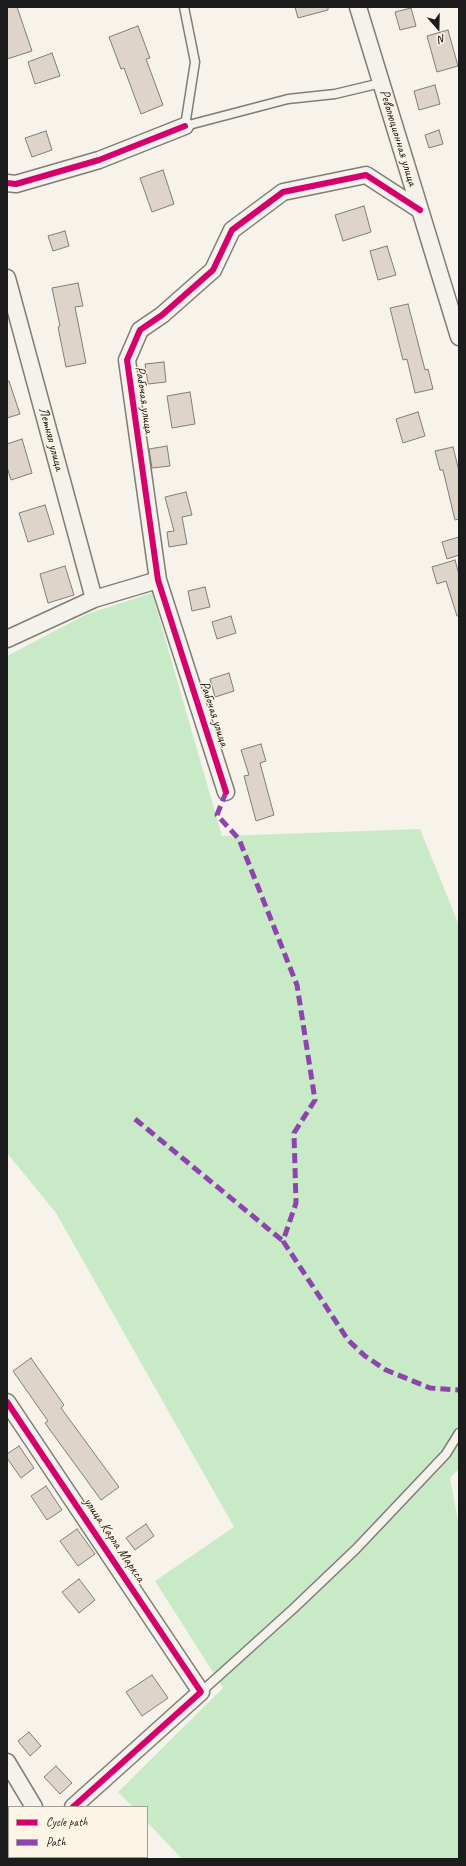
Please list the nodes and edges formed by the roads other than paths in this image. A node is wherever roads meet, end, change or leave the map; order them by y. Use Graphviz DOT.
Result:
graph roads {
  1 [pos="184,7"];
  2 [pos="358,7"];
  3 [pos="381,83"];
  4 [pos="185,126"];
  5 [pos="7,183"];
  6 [pos="420,210"];
  7 [pos="7,278"];
  8 [pos="459,337"];
  9 [pos="158,580"];
  10 [pos="94,600"];
  11 [pos="7,640"];
  12 [pos="226,792"];
  13 [pos="7,1402"];
  14 [pos="459,1433"];
  15 [pos="201,1692"];
  16 [pos="7,1762"];
  17 [pos="33,1806"];
  18 [pos="74,1806"];
  1 -- 4 [label="lane"];
  2 -- 3 [label="street, Революционная улица"];
  3 -- 4 [label="lane"];
  3 -- 6 [label="street, Революционная улица"];
  4 -- 5 [label="street"];
  6 -- 8 [label="street, Революционная улица"];
  6 -- 9 [label="street, Рабочая улица"];
  7 -- 10 [label="street, Летняя улица"];
  9 -- 10 [label="street"];
  9 -- 12 [label="street, Рабочая улица"];
  10 -- 11 [label="street"];
  13 -- 15 [label="street, улица Карла Маркса"];
  14 -- 15 [label="lane"];
  15 -- 18 [label="street"];
  16 -- 17 [label="street"];
}
